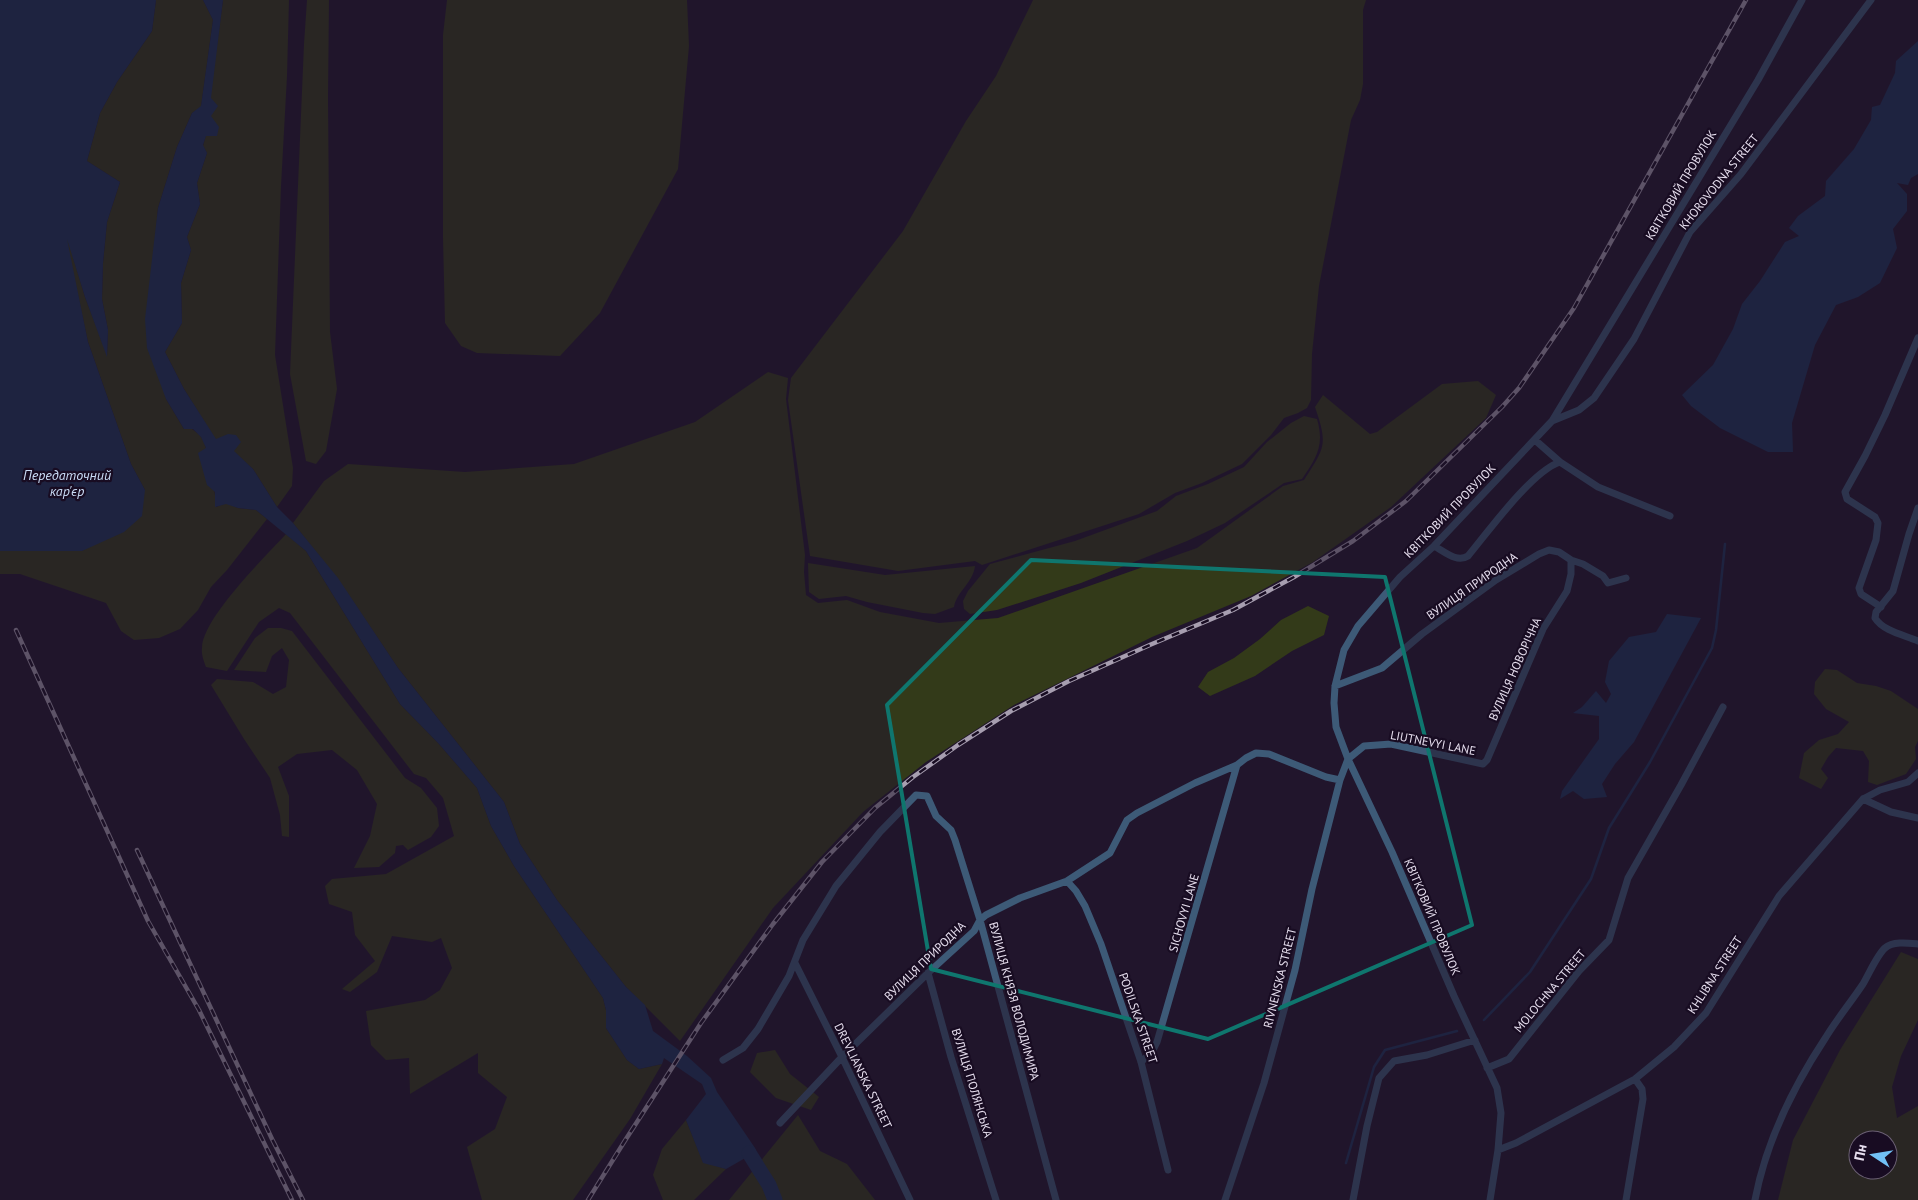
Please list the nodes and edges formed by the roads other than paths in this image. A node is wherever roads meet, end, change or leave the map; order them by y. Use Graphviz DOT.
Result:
graph roads {
  1 [pos="1802,0"];
  2 [pos="1871,0"];
  3 [pos="1918,338"];
  4 [pos="1552,421"];
  5 [pos="1534,440"];
  6 [pos="1560,462"];
  7 [pos="1918,508"];
  8 [pos="1670,516"];
  9 [pos="1434,546"];
  10 [pos="1571,560"];
  11 [pos="1626,578"];
  12 [pos="1881,607"];
  13 [pos="1918,641"];
  14 [pos="1335,686"];
  15 [pos="1723,707"];
  16 [pos="1348,759"];
  17 [pos="1487,760"];
  18 [pos="1237,765"];
  19 [pos="1918,773"];
  20 [pos="1340,780"];
  21 [pos="1863,799"];
  22 [pos="1918,818"];
  23 [pos="1067,882"];
  24 [pos="980,920"];
  25 [pos="1918,944"];
  26 [pos="795,963"];
  27 [pos="928,973"];
  28 [pos="1475,1040"];
  29 [pos="842,1057"];
  30 [pos="723,1060"];
  31 [pos="1141,1062"];
  32 [pos="1487,1068"];
  33 [pos="1635,1079"];
  34 [pos="780,1122"];
  35 [pos="1498,1150"];
  36 [pos="1168,1170"];
  37 [pos="910,1200"];
  38 [pos="996,1200"];
  39 [pos="1056,1200"];
  40 [pos="1225,1200"];
  41 [pos="1353,1200"];
  42 [pos="1490,1200"];
  43 [pos="1626,1200"];
  44 [pos="1756,1200"];
  1 -- 4 [label="street, КВІТКОВИЙ ПРОВУЛОК"];
  2 -- 4 [label="street, KHOROVODNA STREET"];
  3 -- 12 [label="street"];
  4 -- 5 [label="street, КВІТКОВИЙ ПРОВУЛОК"];
  5 -- 6 [label="street"];
  5 -- 9 [label="street, КВІТКОВИЙ ПРОВУЛОК"];
  6 -- 8 [label="street"];
  6 -- 9 [label="street"];
  7 -- 12 [label="street"];
  9 -- 14 [label="street, КВІТКОВИЙ ПРОВУЛОК"];
  10 -- 11 [label="street, ВУЛИЦЯ ПРИРОДНА"];
  10 -- 14 [label="street, ВУЛИЦЯ ПРИРОДНА"];
  10 -- 17 [label="street, ВУЛИЦЯ НОВОРІЧНА"];
  12 -- 13 [label="street"];
  14 -- 16 [label="street, КВІТКОВИЙ ПРОВУЛОК"];
  15 -- 32 [label="street, MOLOCHNA STREET"];
  16 -- 17 [label="street, LIUTNEVYI LANE"];
  16 -- 20 [label="street, RIVNENSKA STREET"];
  16 -- 28 [label="street, КВІТКОВИЙ ПРОВУЛОК"];
  18 -- 20 [label="street, ВУЛИЦЯ ПРИРОДНА"];
  18 -- 23 [label="street, ВУЛИЦЯ ПРИРОДНА"];
  18 -- 31 [label="street, SICHOVYI LANE"];
  19 -- 21 [label="street, KHLIBNA STREET"];
  20 -- 40 [label="street, RIVNENSKA STREET"];
  21 -- 22 [label="street"];
  21 -- 33 [label="street, KHLIBNA STREET"];
  23 -- 24 [label="street, ВУЛИЦЯ ПРИРОДНА"];
  23 -- 31 [label="street, PODILSKA STREET"];
  24 -- 26 [label="street, ВУЛИЦЯ КНЯЗЯ ВОЛОДИМИРА"];
  24 -- 27 [label="street, ВУЛИЦЯ ПРИРОДНА"];
  24 -- 39 [label="street, ВУЛИЦЯ КНЯЗЯ ВОЛОДИМИРА"];
  25 -- 44 [label="street"];
  26 -- 29 [label="street, DREVLIANSKA STREET"];
  26 -- 30 [label="street"];
  27 -- 29 [label="street, ВУЛИЦЯ ПРИРОДНА"];
  27 -- 38 [label="street, ВУЛИЦЯ ПОЛЯНСЬКА"];
  28 -- 32 [label="street, КВІТКОВИЙ ПРОВУЛОК"];
  28 -- 41 [label="street"];
  29 -- 34 [label="street, ВУЛИЦЯ ПРИРОДНА"];
  29 -- 37 [label="street, DREVLIANSKA STREET"];
  31 -- 36 [label="street, PODILSKA STREET"];
  32 -- 35 [label="street"];
  33 -- 35 [label="street"];
  33 -- 43 [label="street"];
  35 -- 42 [label="street"];
}
